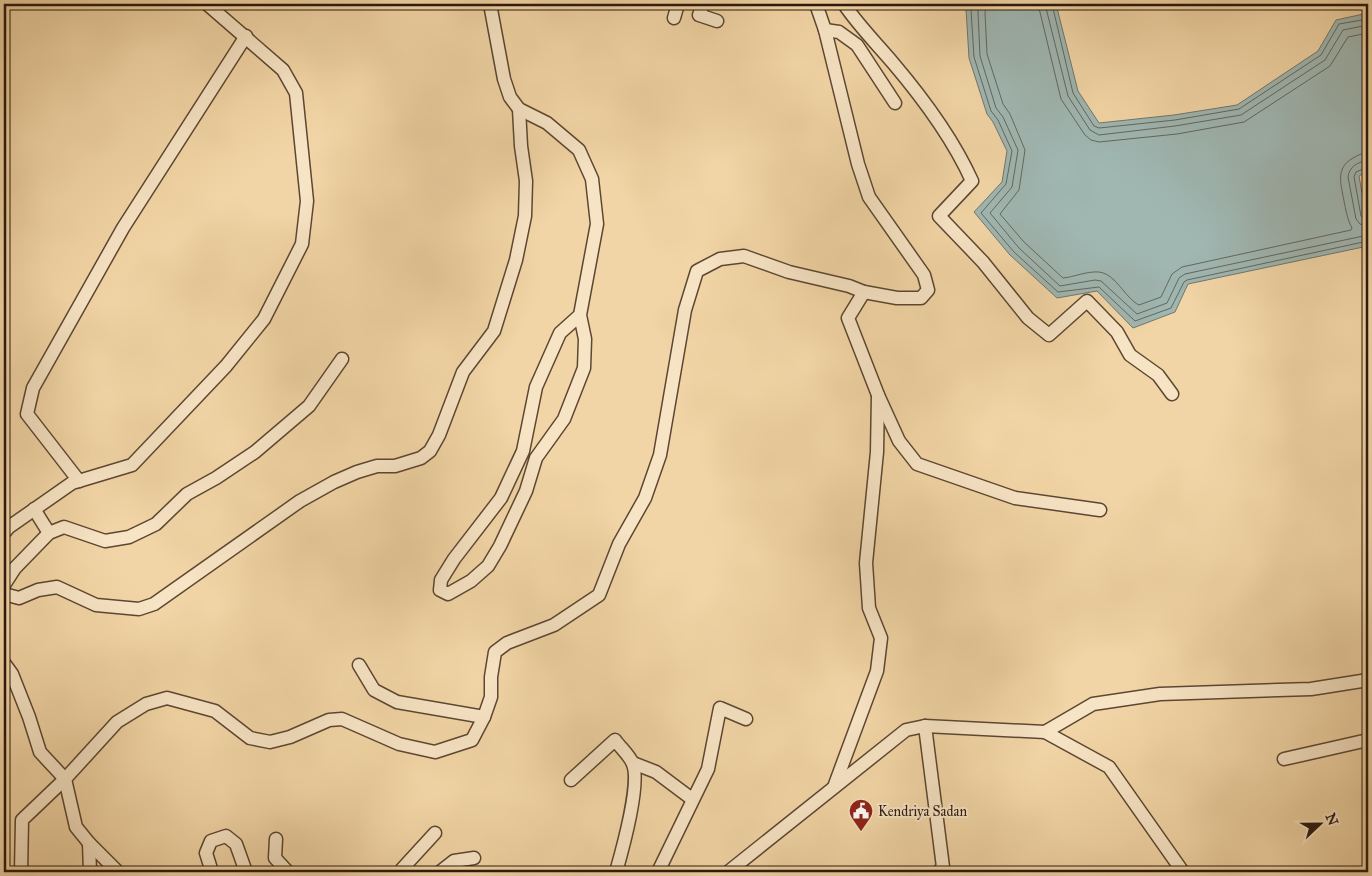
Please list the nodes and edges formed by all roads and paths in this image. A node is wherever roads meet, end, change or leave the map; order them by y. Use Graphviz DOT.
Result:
graph roads {
  1 [pos="207,4"];
  2 [pos="490,4"];
  3 [pos="678,4"];
  4 [pos="703,4"];
  5 [pos="816,4"];
  6 [pos="844,4"];
  7 [pos="674,18"];
  8 [pos="717,21"];
  9 [pos="825,30"];
  10 [pos="246,36"];
  11 [pos="895,103"];
  12 [pos="519,109"];
  13 [pos="864,292"];
  14 [pos="580,315"];
  15 [pos="342,358"];
  16 [pos="1172,394"];
  17 [pos="878,395"];
  18 [pos="523,451"];
  19 [pos="536,458"];
  20 [pos="79,481"];
  21 [pos="34,509"];
  22 [pos="1100,510"];
  23 [pos="4,533"];
  24 [pos="48,533"];
  25 [pos="4,585"];
  26 [pos="4,594"];
  27 [pos="4,663"];
  28 [pos="359,665"];
  29 [pos="1368,680"];
  30 [pos="484,717"];
  31 [pos="746,719"];
  32 [pos="925,726"];
  33 [pos="1045,732"];
  34 [pos="1368,740"];
  35 [pos="1284,759"];
  36 [pos="633,763"];
  37 [pos="65,779"];
  38 [pos="572,780"];
  39 [pos="834,788"];
  40 [pos="692,799"];
  41 [pos="435,833"];
  42 [pos="276,839"];
  43 [pos="89,843"];
  44 [pos="474,858"];
  45 [pos="943,871"];
  46 [pos="21,872"];
  47 [pos="90,872"];
  48 [pos="118,872"];
  49 [pos="212,872"];
  50 [pos="246,872"];
  51 [pos="288,872"];
  52 [pos="403,872"];
  53 [pos="440,872"];
  54 [pos="616,872"];
  55 [pos="658,872"];
  56 [pos="728,872"];
  57 [pos="1183,872"];
  1 -- 10 [label="street"];
  2 -- 12 [label="street"];
  3 -- 7 [label="street"];
  4 -- 8 [label="street"];
  5 -- 9 [label="street"];
  6 -- 16 [label="street"];
  9 -- 11 [label="street"];
  9 -- 13 [label="street"];
  10 -- 20 [label="street"];
  10 -- 20 [label="street"];
  12 -- 14 [label="street"];
  12 -- 26 [label="street"];
  13 -- 17 [label="street"];
  13 -- 30 [label="street"];
  14 -- 18 [label="street"];
  14 -- 19 [label="street"];
  15 -- 24 [label="street"];
  17 -- 22 [label="street"];
  17 -- 39 [label="street"];
  18 -- 19 [label="street"];
  18 -- 19 [label="street"];
  20 -- 21 [label="street"];
  21 -- 23 [label="street"];
  21 -- 24 [label="street"];
  24 -- 25 [label="street"];
  27 -- 37 [label="street"];
  28 -- 30 [label="street"];
  29 -- 33 [label="street"];
  30 -- 37 [label="street"];
  31 -- 40 [label="street"];
  32 -- 33 [label="street"];
  32 -- 39 [label="street"];
  32 -- 45 [label="street"];
  33 -- 57 [label="street"];
  34 -- 35 [label="street"];
  36 -- 38 [label="street"];
  36 -- 40 [label="street"];
  36 -- 54 [label="street"];
  37 -- 43 [label="street"];
  37 -- 46 [label="street"];
  39 -- 56 [label="street"];
  40 -- 55 [label="street"];
  41 -- 52 [label="street"];
  42 -- 51 [label="street"];
  43 -- 47 [label="street"];
  43 -- 48 [label="street"];
  44 -- 53 [label="street"];
  49 -- 50 [label="street"];
}
